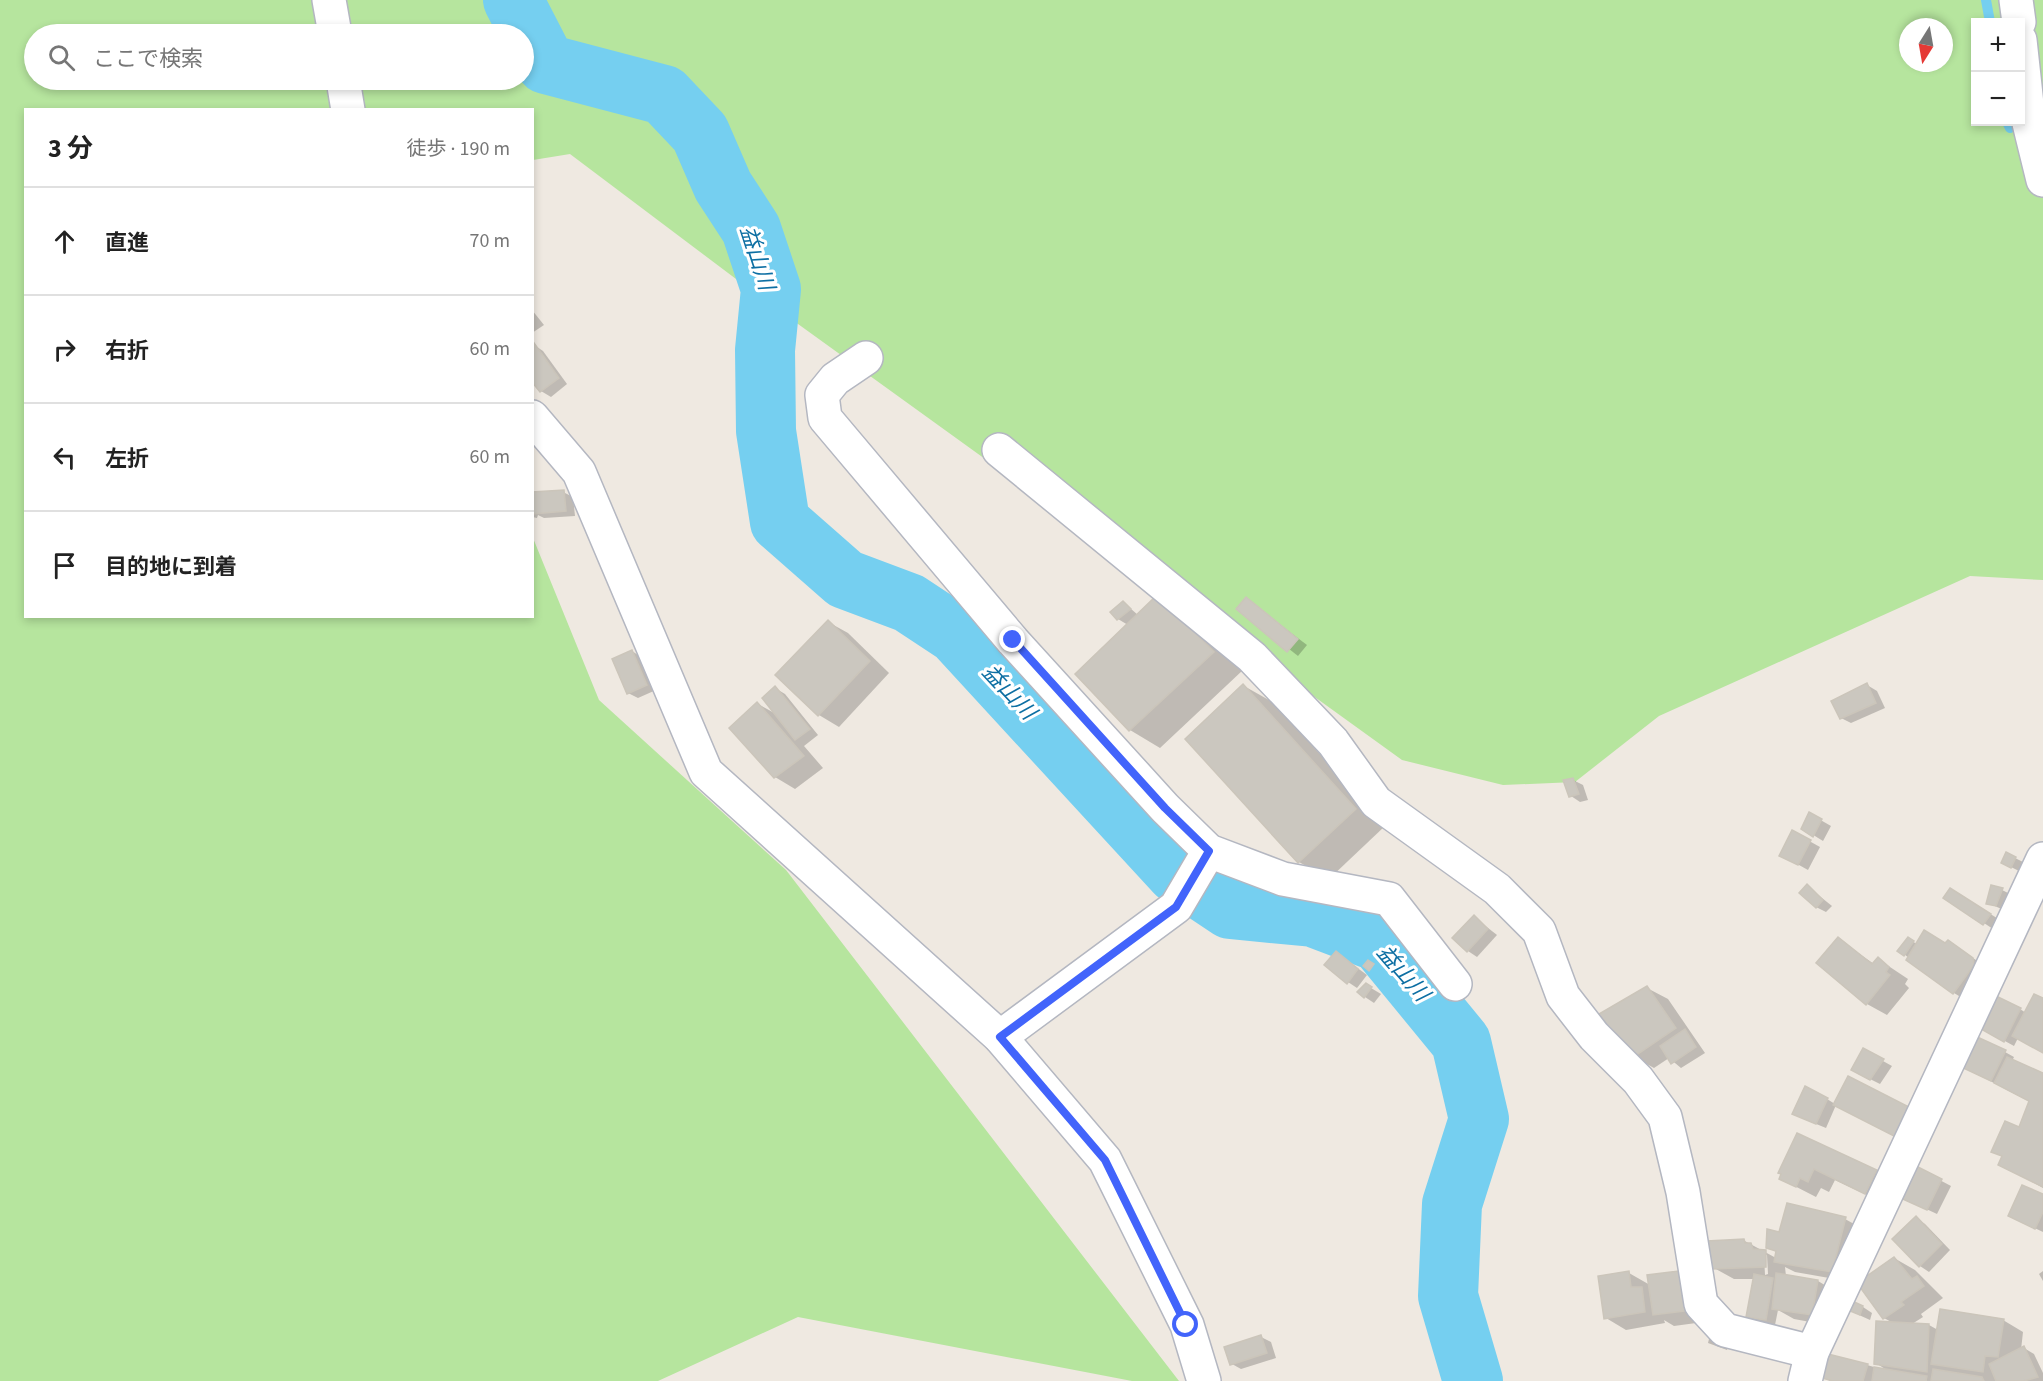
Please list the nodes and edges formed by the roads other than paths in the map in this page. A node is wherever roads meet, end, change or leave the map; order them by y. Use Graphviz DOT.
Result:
graph roads {
  1 [pos="329,0"];
  2 [pos="2016,0"];
  3 [pos="2018,18"];
  4 [pos="333,24"];
  5 [pos="2023,72"];
  6 [pos="345,90"];
  7 [pos="348,108"];
  8 [pos="2043,180"];
  9 [pos="866,358"];
  10 [pos="534,419"];
  11 [pos="999,450"];
  12 [pos="1209,851"];
  13 [pos="2043,859"];
  14 [pos="1455,984"];
  15 [pos="1000,1037"];
  16 [pos="1808,1366"];
  17 [pos="1204,1381"];
  1 -- 4 [label="street"];
  2 -- 3 [label="street"];
  5 -- 8 [label="street"];
  6 -- 7 [label="street"];
  9 -- 12 [label="street"];
  10 -- 15 [label="street"];
  11 -- 16 [label="street"];
  12 -- 14 [label="street"];
  12 -- 15 [label="street"];
  13 -- 16 [label="street"];
  15 -- 17 [label="street"];
}
